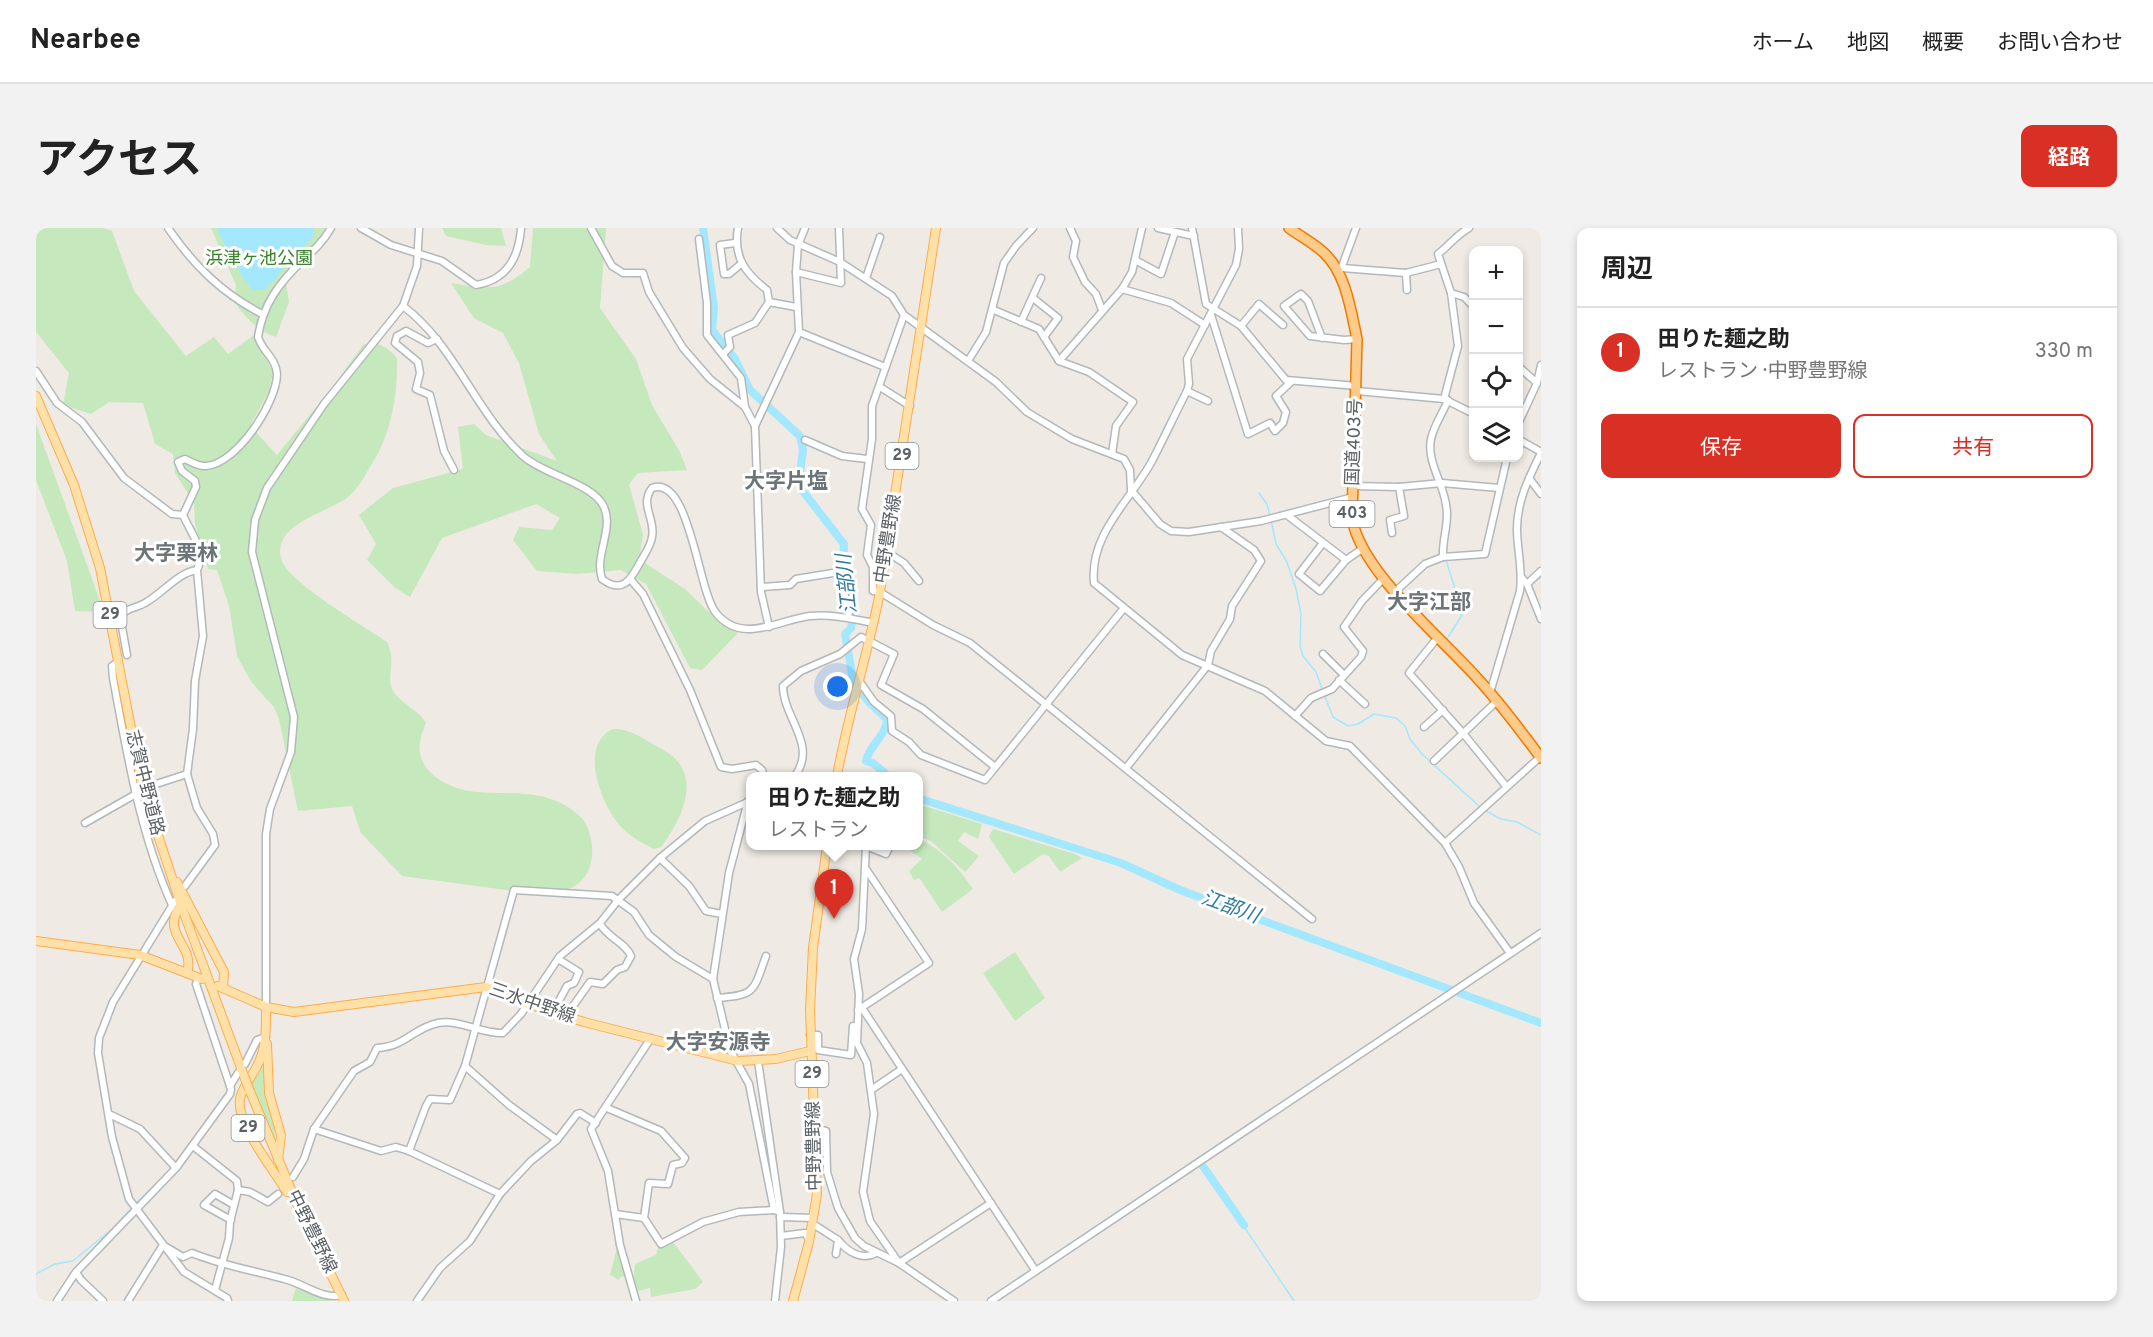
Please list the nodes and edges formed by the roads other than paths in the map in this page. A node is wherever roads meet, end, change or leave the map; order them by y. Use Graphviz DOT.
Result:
graph roads {
  1 [pos="168,228"];
  2 [pos="331,228"];
  3 [pos="361,228"];
  4 [pos="419,228"];
  5 [pos="521,228"];
  6 [pos="591,228"];
  7 [pos="738,228"];
  8 [pos="777,228"];
  9 [pos="805,228"];
  10 [pos="839,228"];
  11 [pos="936,228"];
  12 [pos="1070,228"];
  13 [pos="1142,228"];
  14 [pos="1158,228"];
  15 [pos="1192,228"];
  16 [pos="1238,228"];
  17 [pos="1289,228"];
  18 [pos="1356,228"];
  19 [pos="1469,228"];
  20 [pos="1031,229"];
  21 [pos="1456,231"];
  22 [pos="1175,232"];
  23 [pos="1194,236"];
  24 [pos="880,237"];
  25 [pos="699,239"];
  26 [pos="735,243"];
  27 [pos="798,245"];
  28 [pos="418,254"];
  29 [pos="1135,260"];
  30 [pos="840,261"];
  31 [pos="741,264"];
  32 [pos="1441,264"];
  33 [pos="1340,270"];
  34 [pos="796,272"];
  35 [pos="1406,273"];
  36 [pos="866,278"];
  37 [pos="1041,278"];
  38 [pos="1122,289"];
  39 [pos="1407,290"];
  40 [pos="1451,293"];
  41 [pos="1033,298"];
  42 [pos="769,302"];
  43 [pos="1469,303"];
  44 [pos="403,306"];
  45 [pos="796,307"];
  46 [pos="994,310"];
  47 [pos="1102,310"];
  48 [pos="1213,312"];
  49 [pos="262,314"];
  50 [pos="904,315"];
  51 [pos="1021,322"];
  52 [pos="1205,325"];
  53 [pos="1282,325"];
  54 [pos="1241,326"];
  55 [pos="922,328"];
  56 [pos="799,332"];
  57 [pos="1044,337"];
  58 [pos="1322,338"];
  59 [pos="437,339"];
  60 [pos="1357,339"];
  61 [pos="723,354"];
  62 [pos="968,361"];
  63 [pos="1059,361"];
  64 [pos="1541,366"];
  65 [pos="885,367"];
  66 [pos="1523,370"];
  67 [pos="36,371"];
  68 [pos="1292,381"];
  69 [pos="1537,383"];
  70 [pos="880,387"];
  71 [pos="1357,388"];
  72 [pos="1187,391"];
  73 [pos="36,396"];
  74 [pos="1446,399"];
  75 [pos="1209,402"];
  76 [pos="910,406"];
  77 [pos="745,407"];
  78 [pos="1469,412"];
  79 [pos="1523,413"];
  80 [pos="755,426"];
  81 [pos="805,440"];
  82 [pos="1523,442"];
  83 [pos="1541,452"];
  84 [pos="1112,454"];
  85 [pos="867,459"];
  86 [pos="1506,462"];
  87 [pos="454,470"];
  88 [pos="1529,478"];
  89 [pos="1442,483"];
  90 [pos="1353,486"];
  91 [pos="1399,487"];
  92 [pos="1499,488"];
  93 [pos="1131,490"];
  94 [pos="1541,494"];
  95 [pos="1353,497"];
  96 [pos="183,515"];
  97 [pos="1287,515"];
  98 [pos="1220,526"];
  99 [pos="1392,533"];
  100 [pos="1323,543"];
  101 [pos="1362,549"];
  102 [pos="887,552"];
  103 [pos="1443,557"];
  104 [pos="1346,560"];
  105 [pos="197,570"];
  106 [pos="1541,571"];
  107 [pos="1385,577"];
  108 [pos="1522,578"];
  109 [pos="631,580"];
  110 [pos="919,581"];
  111 [pos="1527,584"];
  112 [pos="761,587"];
  113 [pos="1396,591"];
  114 [pos="880,592"];
  115 [pos="1124,608"];
  116 [pos="848,617"];
  117 [pos="1541,620"];
  118 [pos="874,623"];
  119 [pos="769,627"];
  120 [pos="1438,637"];
  121 [pos="871,639"];
  122 [pos="127,654"];
  123 [pos="1323,654"];
  124 [pos="115,664"];
  125 [pos="1208,665"];
  126 [pos="1342,678"];
  127 [pos="860,682"];
  128 [pos="1493,697"];
  129 [pos="1046,703"];
  130 [pos="1365,704"];
  131 [pos="1443,710"];
  132 [pos="1296,716"];
  133 [pos="1425,727"];
  134 [pos="1462,732"];
  135 [pos="1540,757"];
  136 [pos="1434,760"];
  137 [pos="995,767"];
  138 [pos="1126,768"];
  139 [pos="763,772"];
  140 [pos="798,772"];
  141 [pos="838,772"];
  142 [pos="187,774"];
  143 [pos="1506,786"];
  144 [pos="140,796"];
  145 [pos="746,802"];
  146 [pos="746,814"];
  147 [pos="85,823"];
  148 [pos="1445,843"];
  149 [pos="826,850"];
  150 [pos="866,850"];
  151 [pos="876,850"];
  152 [pos="888,850"];
  153 [pos="660,858"];
  154 [pos="165,860"];
  155 [pos="866,869"];
  156 [pos="185,886"];
  157 [pos="619,899"];
  158 [pos="176,904"];
  159 [pos="722,914"];
  160 [pos="1312,919"];
  161 [pos="600,924"];
  162 [pos="1541,933"];
  163 [pos="36,941"];
  164 [pos="1510,953"];
  165 [pos="140,955"];
  166 [pos="766,957"];
  167 [pos="558,959"];
  168 [pos="187,973"];
  169 [pos="200,978"];
  170 [pos="713,979"];
  171 [pos="486,987"];
  172 [pos="717,998"];
  173 [pos="528,1004"];
  174 [pos="266,1007"];
  175 [pos="860,1010"];
  176 [pos="553,1012"];
  177 [pos="566,1016"];
  178 [pos="857,1026"];
  179 [pos="476,1028"];
  180 [pos="810,1035"];
  181 [pos="266,1037"];
  182 [pos="651,1038"];
  183 [pos="810,1051"];
  184 [pos="738,1061"];
  185 [pos="758,1061"];
  186 [pos="244,1064"];
  187 [pos="465,1066"];
  188 [pos="902,1069"];
  189 [pos="241,1075"];
  190 [pos="230,1087"];
  191 [pos="871,1090"];
  192 [pos="607,1108"];
  193 [pos="109,1114"];
  194 [pos="596,1122"];
  195 [pos="314,1129"];
  196 [pos="816,1129"];
  197 [pos="557,1140"];
  198 [pos="193,1146"];
  199 [pos="409,1151"];
  200 [pos="278,1162"];
  201 [pos="176,1168"];
  202 [pos="293,1177"];
  203 [pos="238,1190"];
  204 [pos="278,1194"];
  205 [pos="500,1194"];
  206 [pos="992,1203"];
  207 [pos="234,1205"];
  208 [pos="134,1207"];
  209 [pos="300,1210"];
  210 [pos="778,1213"];
  211 [pos="615,1214"];
  212 [pos="644,1218"];
  213 [pos="231,1220"];
  214 [pos="813,1221"];
  215 [pos="781,1236"];
  216 [pos="809,1239"];
  217 [pos="838,1240"];
  218 [pos="163,1245"];
  219 [pos="876,1253"];
  220 [pos="836,1254"];
  221 [pos="899,1263"];
  222 [pos="222,1264"];
  223 [pos="1035,1270"];
  224 [pos="76,1272"];
  225 [pos="215,1290"];
  226 [pos="343,1298"];
  227 [pos="57,1301"];
  228 [pos="103,1301"];
  229 [pos="128,1301"];
  230 [pos="228,1301"];
  231 [pos="417,1301"];
  232 [pos="636,1301"];
  233 [pos="775,1301"];
  234 [pos="793,1301"];
  235 [pos="954,1301"];
  236 [pos="991,1301"];
  1 -- 49 [label="street"];
  2 -- 49 [label="street"];
  3 -- 28 [label="street"];
  4 -- 28 [label="street"];
  5 -- 28 [label="street"];
  6 -- 77 [label="street"];
  7 -- 26 [label="street"];
  8 -- 27 [label="street"];
  9 -- 27 [label="street"];
  10 -- 30 [label="street"];
  11 -- 55 [label="main road, 中野豊野線 / 29"];
  12 -- 47 [label="street"];
  13 -- 29 [label="street"];
  14 -- 22 [label="street"];
  15 -- 23 [label="street"];
  16 -- 48 [label="street"];
  17 -- 33 [label="highway, 国道403号 / 403"];
  18 -- 33 [label="street"];
  19 -- 21 [label="street"];
  20 -- 46 [label="street"];
  21 -- 32 [label="street"];
  22 -- 23 [label="street"];
  22 -- 29 [label="street"];
  23 -- 48 [label="street"];
  24 -- 36 [label="street"];
  25 -- 61 [label="street"];
  26 -- 31 [label="street"];
  26 -- 31 [label="street"];
  27 -- 30 [label="street"];
  27 -- 34 [label="street"];
  28 -- 44 [label="street"];
  29 -- 38 [label="street"];
  30 -- 34 [label="street"];
  30 -- 36 [label="street"];
  31 -- 42 [label="street"];
  32 -- 35 [label="street"];
  32 -- 40 [label="street"];
  33 -- 35 [label="street"];
  33 -- 60 [label="highway, 国道403号 / 403"];
  34 -- 45 [label="street"];
  35 -- 39 [label="street"];
  36 -- 50 [label="street"];
  37 -- 41 [label="street"];
  38 -- 47 [label="street"];
  38 -- 52 [label="street"];
  40 -- 43 [label="street"];
  40 -- 74 [label="street"];
  41 -- 51 [label="street"];
  41 -- 57 [label="street"];
  42 -- 45 [label="street"];
  42 -- 61 [label="street"];
  44 -- 59 [label="street"];
  44 -- 174 [label="street"];
  45 -- 56 [label="street"];
  46 -- 51 [label="street"];
  46 -- 62 [label="street"];
  47 -- 63 [label="street"];
  48 -- 52 [label="street"];
  48 -- 54 [label="street"];
  48 -- 68 [label="street"];
  49 -- 96 [label="street"];
  50 -- 55 [label="street"];
  50 -- 65 [label="street"];
  51 -- 57 [label="street"];
  52 -- 72 [label="street"];
  53 -- 54 [label="street"];
  54 -- 68 [label="street"];
  55 -- 62 [label="street"];
  55 -- 76 [label="main road, 中野豊野線 / 29"];
  56 -- 65 [label="street"];
  56 -- 80 [label="street"];
  57 -- 63 [label="street"];
  58 -- 58 [label="street"];
  58 -- 60 [label="street"];
  59 -- 87 [label="street"];
  59 -- 109 [label="street"];
  60 -- 71 [label="highway, 国道403号 / 403"];
  61 -- 77 [label="street"];
  62 -- 84 [label="street"];
  63 -- 84 [label="street"];
  64 -- 69 [label="street"];
  65 -- 70 [label="street"];
  66 -- 69 [label="street"];
  67 -- 96 [label="street"];
  68 -- 71 [label="street"];
  69 -- 79 [label="street"];
  70 -- 76 [label="street"];
  70 -- 85 [label="street"];
  71 -- 74 [label="street"];
  71 -- 90 [label="highway, 国道403号 / 403"];
  72 -- 75 [label="street"];
  72 -- 93 [label="street"];
  73 -- 144 [label="main road, 志賀中野道路 / 29, bridge"];
  74 -- 78 [label="street"];
  74 -- 89 [label="street"];
  76 -- 102 [label="main road, 中野豊野線 / 29"];
  77 -- 80 [label="street"];
  80 -- 112 [label="street"];
  81 -- 85 [label="street"];
  82 -- 83 [label="street"];
  83 -- 88 [label="street"];
  84 -- 93 [label="street"];
  85 -- 114 [label="street"];
  86 -- 92 [label="street"];
  88 -- 94 [label="street"];
  88 -- 108 [label="street"];
  89 -- 91 [label="street"];
  89 -- 92 [label="street"];
  89 -- 103 [label="street"];
  90 -- 91 [label="street"];
  90 -- 95 [label="highway, 国道403号 / 403"];
  91 -- 99 [label="street"];
  92 -- 103 [label="street"];
  93 -- 98 [label="street"];
  93 -- 115 [label="street"];
  95 -- 97 [label="street"];
  95 -- 101 [label="highway, 国道403号 / 403"];
  96 -- 105 [label="street"];
  97 -- 98 [label="street"];
  97 -- 100 [label="street"];
  98 -- 125 [label="street"];
  100 -- 104 [label="street"];
  100 -- 104 [label="street"];
  101 -- 104 [label="street"];
  101 -- 107 [label="highway, 国道403号 / 403"];
  102 -- 110 [label="street"];
  102 -- 114 [label="main road, 中野豊野線 / 29"];
  103 -- 113 [label="street"];
  105 -- 122 [label="street"];
  105 -- 142 [label="street"];
  106 -- 111 [label="street"];
  107 -- 113 [label="highway, 国道403号 / 403"];
  107 -- 126 [label="street"];
  108 -- 111 [label="street"];
  108 -- 128 [label="street"];
  109 -- 119 [label="street"];
  109 -- 139 [label="street"];
  111 -- 117 [label="street"];
  112 -- 116 [label="street"];
  112 -- 119 [label="street"];
  113 -- 120 [label="highway, 国道403号 / 403"];
  114 -- 118 [label="main road, 中野豊野線 / 29"];
  114 -- 129 [label="street"];
  115 -- 125 [label="street"];
  115 -- 129 [label="street"];
  116 -- 118 [label="street"];
  116 -- 119 [label="street"];
  118 -- 121 [label="main road, 中野豊野線 / 29"];
  120 -- 128 [label="highway, 国道403号 / 403"];
  120 -- 131 [label="street"];
  121 -- 127 [label="main road, 中野豊野線 / 29"];
  121 -- 137 [label="street"];
  121 -- 140 [label="street"];
  123 -- 126 [label="street"];
  124 -- 144 [label="street"];
  125 -- 132 [label="street"];
  125 -- 138 [label="street"];
  126 -- 130 [label="street"];
  126 -- 132 [label="street"];
  127 -- 137 [label="street"];
  127 -- 141 [label="main road, 中野豊野線 / 29"];
  128 -- 134 [label="street"];
  128 -- 135 [label="highway, 国道403号 / 403"];
  129 -- 137 [label="street"];
  129 -- 138 [label="street"];
  131 -- 133 [label="street"];
  131 -- 134 [label="street"];
  132 -- 148 [label="street"];
  134 -- 136 [label="street"];
  134 -- 143 [label="street"];
  135 -- 143 [label="street"];
  138 -- 160 [label="street"];
  142 -- 144 [label="street"];
  142 -- 156 [label="street"];
  143 -- 148 [label="street"];
  144 -- 147 [label="street"];
  144 -- 154 [label="main road, 志賀中野道路 / 29"];
  144 -- 158 [label="street"];
  145 -- 153 [label="street"];
  146 -- 159 [label="street"];
  148 -- 164 [label="street"];
  149 -- 180 [label="main road, 中野豊野線 / 29"];
  150 -- 155 [label="street"];
  151 -- 152 [label="street"];
  153 -- 157 [label="street"];
  153 -- 159 [label="street"];
  154 -- 158 [label="main road, 志賀中野道路 / 29"];
  154 -- 174 [label="main road, 三水中野線 / 29"];
  155 -- 175 [label="street"];
  155 -- 175 [label="street"];
  157 -- 161 [label="street"];
  157 -- 170 [label="street"];
  157 -- 171 [label="street"];
  158 -- 165 [label="street"];
  158 -- 168 [label="main road, 29"];
  158 -- 189 [label="main road, 志賀中野道路 / 29"];
  159 -- 170 [label="street"];
  161 -- 167 [label="street"];
  161 -- 177 [label="street"];
  162 -- 164 [label="street"];
  163 -- 165 [label="main road"];
  164 -- 223 [label="street"];
  165 -- 168 [label="main road"];
  165 -- 193 [label="street"];
  166 -- 172 [label="street"];
  167 -- 173 [label="street"];
  167 -- 176 [label="street"];
  168 -- 169 [label="main road"];
  169 -- 190 [label="street"];
  170 -- 172 [label="street"];
  171 -- 173 [label="main road, 三水中野線"];
  171 -- 174 [label="main road, 三水中野線"];
  171 -- 179 [label="street"];
  172 -- 184 [label="street"];
  173 -- 176 [label="main road, 三水中野線"];
  173 -- 179 [label="street"];
  174 -- 181 [label="main road, 29"];
  175 -- 178 [label="street"];
  175 -- 188 [label="street"];
  176 -- 177 [label="main road, 三水中野線"];
  177 -- 182 [label="main road, 三水中野線"];
  178 -- 180 [label="street"];
  178 -- 191 [label="street"];
  179 -- 187 [label="street"];
  179 -- 195 [label="street"];
  180 -- 183 [label="main road, 中野豊野線 / 29"];
  181 -- 186 [label="street"];
  181 -- 200 [label="main road, 29"];
  181 -- 209 [label="main road, 29"];
  182 -- 184 [label="main road, 三水中野線"];
  182 -- 192 [label="street"];
  183 -- 185 [label="main road, 三水中野線"];
  183 -- 196 [label="main road, 中野豊野線 / 29"];
  184 -- 185 [label="main road, 三水中野線"];
  184 -- 210 [label="street"];
  185 -- 210 [label="street"];
  187 -- 197 [label="street"];
  187 -- 199 [label="street"];
  188 -- 191 [label="street"];
  188 -- 206 [label="street"];
  189 -- 190 [label="street"];
  189 -- 200 [label="main road, 志賀中野道路 / 29, bridge"];
  190 -- 198 [label="street"];
  191 -- 221 [label="street"];
  192 -- 194 [label="street"];
  192 -- 212 [label="street"];
  193 -- 201 [label="street"];
  193 -- 208 [label="street"];
  194 -- 197 [label="street"];
  194 -- 211 [label="street"];
  195 -- 199 [label="street"];
  195 -- 202 [label="street"];
  196 -- 214 [label="main road, 中野豊野線 / 29"];
  196 -- 219 [label="street"];
  197 -- 205 [label="street"];
  198 -- 201 [label="street"];
  198 -- 203 [label="street"];
  199 -- 205 [label="street"];
  200 -- 209 [label="main road, 中野豊野線 / 29"];
  201 -- 208 [label="street"];
  203 -- 204 [label="street"];
  203 -- 207 [label="street"];
  205 -- 231 [label="street"];
  206 -- 221 [label="street"];
  206 -- 223 [label="street"];
  207 -- 213 [label="street"];
  207 -- 213 [label="street"];
  208 -- 218 [label="street"];
  208 -- 224 [label="street"];
  209 -- 226 [label="main road, 中野豊野線 / 29"];
  210 -- 212 [label="street"];
  210 -- 214 [label="street"];
  210 -- 215 [label="street"];
  211 -- 212 [label="street"];
  211 -- 232 [label="street"];
  213 -- 222 [label="street"];
  214 -- 216 [label="main road, 中野豊野線 / 29"];
  214 -- 217 [label="street"];
  215 -- 216 [label="street"];
  215 -- 233 [label="street"];
  216 -- 234 [label="main road, 中野豊野線 / 29"];
  217 -- 219 [label="street"];
  217 -- 220 [label="street"];
  218 -- 222 [label="street"];
  218 -- 225 [label="street"];
  218 -- 229 [label="street"];
  219 -- 221 [label="street"];
  221 -- 235 [label="street"];
  222 -- 225 [label="street"];
  222 -- 226 [label="street"];
  223 -- 236 [label="street"];
  224 -- 227 [label="street"];
  224 -- 228 [label="street"];
  225 -- 230 [label="street"];
}
